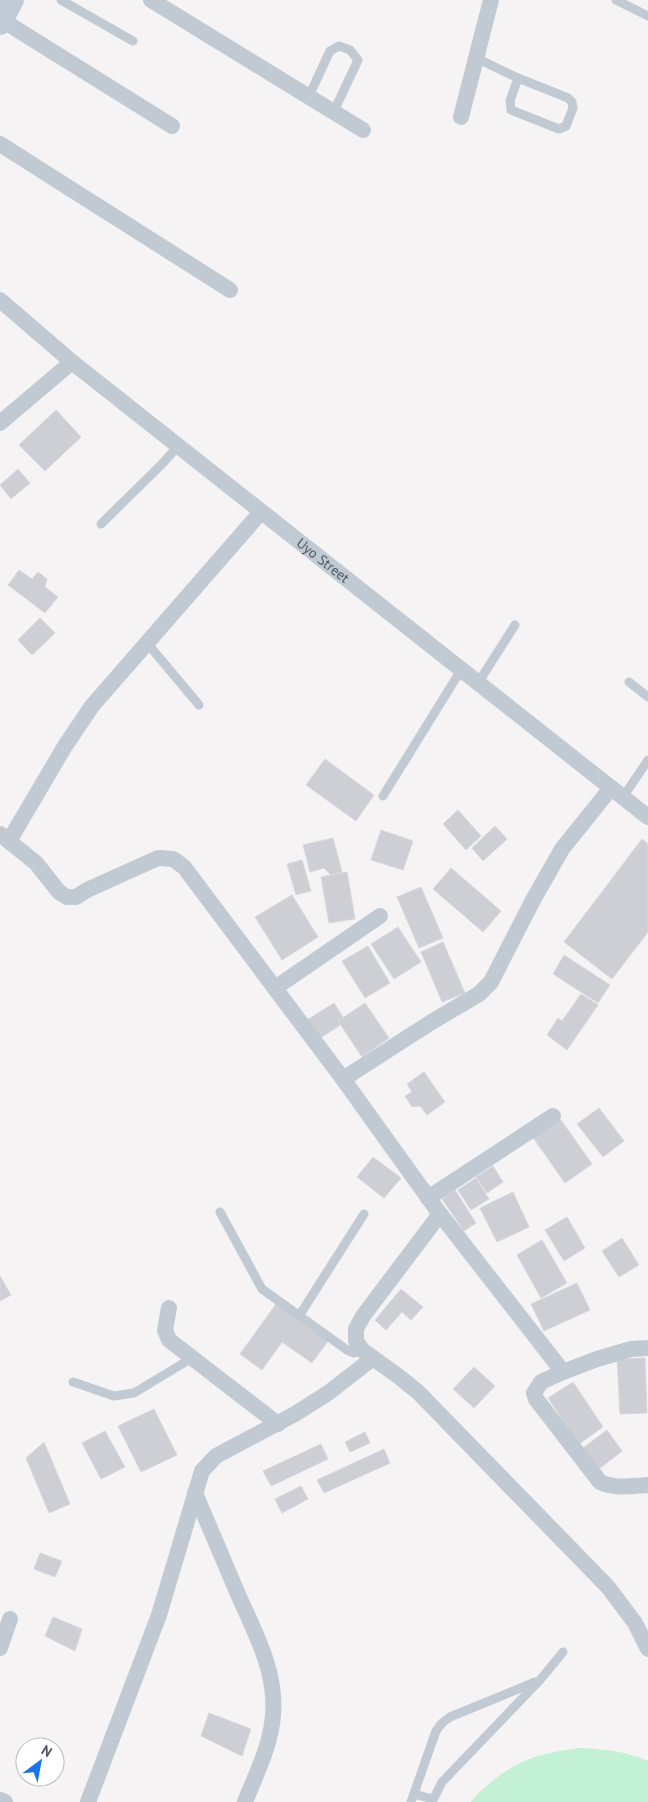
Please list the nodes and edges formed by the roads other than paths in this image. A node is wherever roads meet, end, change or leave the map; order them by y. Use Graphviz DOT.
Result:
graph roads {
  1 [pos="13,0"];
  2 [pos="61,0"];
  3 [pos="151,0"];
  4 [pos="491,0"];
  5 [pos="616,0"];
  6 [pos="648,16"];
  7 [pos="1,22"];
  8 [pos="133,41"];
  9 [pos="476,58"];
  10 [pos="518,78"];
  11 [pos="309,96"];
  12 [pos="334,111"];
  13 [pos="461,117"];
  14 [pos="172,126"];
  15 [pos="363,130"];
  16 [pos="0,144"];
  17 [pos="230,290"];
  18 [pos="0,300"];
  19 [pos="72,362"];
  20 [pos="0,423"];
  21 [pos="178,446"];
  22 [pos="261,512"];
  23 [pos="101,524"];
  24 [pos="515,625"];
  25 [pos="147,643"];
  26 [pos="461,670"];
  27 [pos="629,682"];
  28 [pos="478,683"];
  29 [pos="648,698"];
  30 [pos="199,705"];
  31 [pos="648,760"];
  32 [pos="617,793"];
  33 [pos="383,796"];
  34 [pos="648,817"];
  35 [pos="4,837"];
  36 [pos="380,916"];
  37 [pos="275,988"];
  38 [pos="343,1079"];
  39 [pos="553,1116"];
  40 [pos="428,1198"];
  41 [pos="220,1212"];
  42 [pos="364,1214"];
  43 [pos="440,1214"];
  44 [pos="169,1308"];
  45 [pos="299,1316"];
  46 [pos="648,1348"];
  47 [pos="368,1354"];
  48 [pos="192,1358"];
  49 [pos="563,1372"];
  50 [pos="73,1382"];
  51 [pos="278,1424"];
  52 [pos="648,1485"];
  53 [pos="195,1493"];
  54 [pos="10,1619"];
  55 [pos="0,1648"];
  56 [pos="648,1649"];
  57 [pos="563,1652"];
  58 [pos="540,1680"];
  59 [pos="413,1798"];
  60 [pos="0,1800"];
  61 [pos="432,1801"];
  62 [pos="5,1802"];
  63 [pos="88,1802"];
  64 [pos="245,1802"];
  1 -- 7 [label="main road"];
  2 -- 8 [label="lane"];
  3 -- 11 [label="street"];
  4 -- 9 [label="street"];
  5 -- 6 [label="lane"];
  7 -- 14 [label="street"];
  9 -- 10 [label="lane"];
  9 -- 13 [label="street"];
  10 -- 10 [label="lane"];
  11 -- 12 [label="street"];
  11 -- 12 [label="lane"];
  12 -- 15 [label="street"];
  16 -- 17 [label="street"];
  18 -- 19 [label="street, Uyo Street"];
  19 -- 20 [label="street"];
  19 -- 21 [label="street, Uyo Street"];
  21 -- 22 [label="street, Uyo Street"];
  21 -- 23 [label="lane"];
  22 -- 25 [label="street"];
  22 -- 26 [label="street, Uyo Street"];
  24 -- 28 [label="lane"];
  25 -- 30 [label="lane"];
  25 -- 35 [label="street"];
  26 -- 28 [label="street, Uyo Street"];
  26 -- 33 [label="lane"];
  27 -- 29 [label="lane"];
  28 -- 32 [label="street, Uyo Street"];
  31 -- 32 [label="lane"];
  32 -- 34 [label="street, Uyo Street"];
  32 -- 38 [label="street"];
  35 -- 37 [label="street"];
  36 -- 37 [label="street"];
  37 -- 38 [label="street"];
  38 -- 40 [label="street"];
  39 -- 40 [label="street"];
  40 -- 43 [label="street"];
  41 -- 45 [label="lane"];
  42 -- 45 [label="lane"];
  43 -- 47 [label="street"];
  43 -- 49 [label="street"];
  44 -- 48 [label="street"];
  45 -- 47 [label="lane"];
  46 -- 49 [label="street"];
  47 -- 51 [label="street"];
  47 -- 56 [label="street"];
  48 -- 50 [label="lane"];
  48 -- 51 [label="street"];
  49 -- 52 [label="street"];
  51 -- 53 [label="street"];
  53 -- 63 [label="street"];
  53 -- 64 [label="street"];
  54 -- 55 [label="street"];
  57 -- 58 [label="lane"];
  58 -- 59 [label="lane"];
  58 -- 61 [label="lane"];
  59 -- 61 [label="lane"];
  60 -- 62 [label="street"];
}
